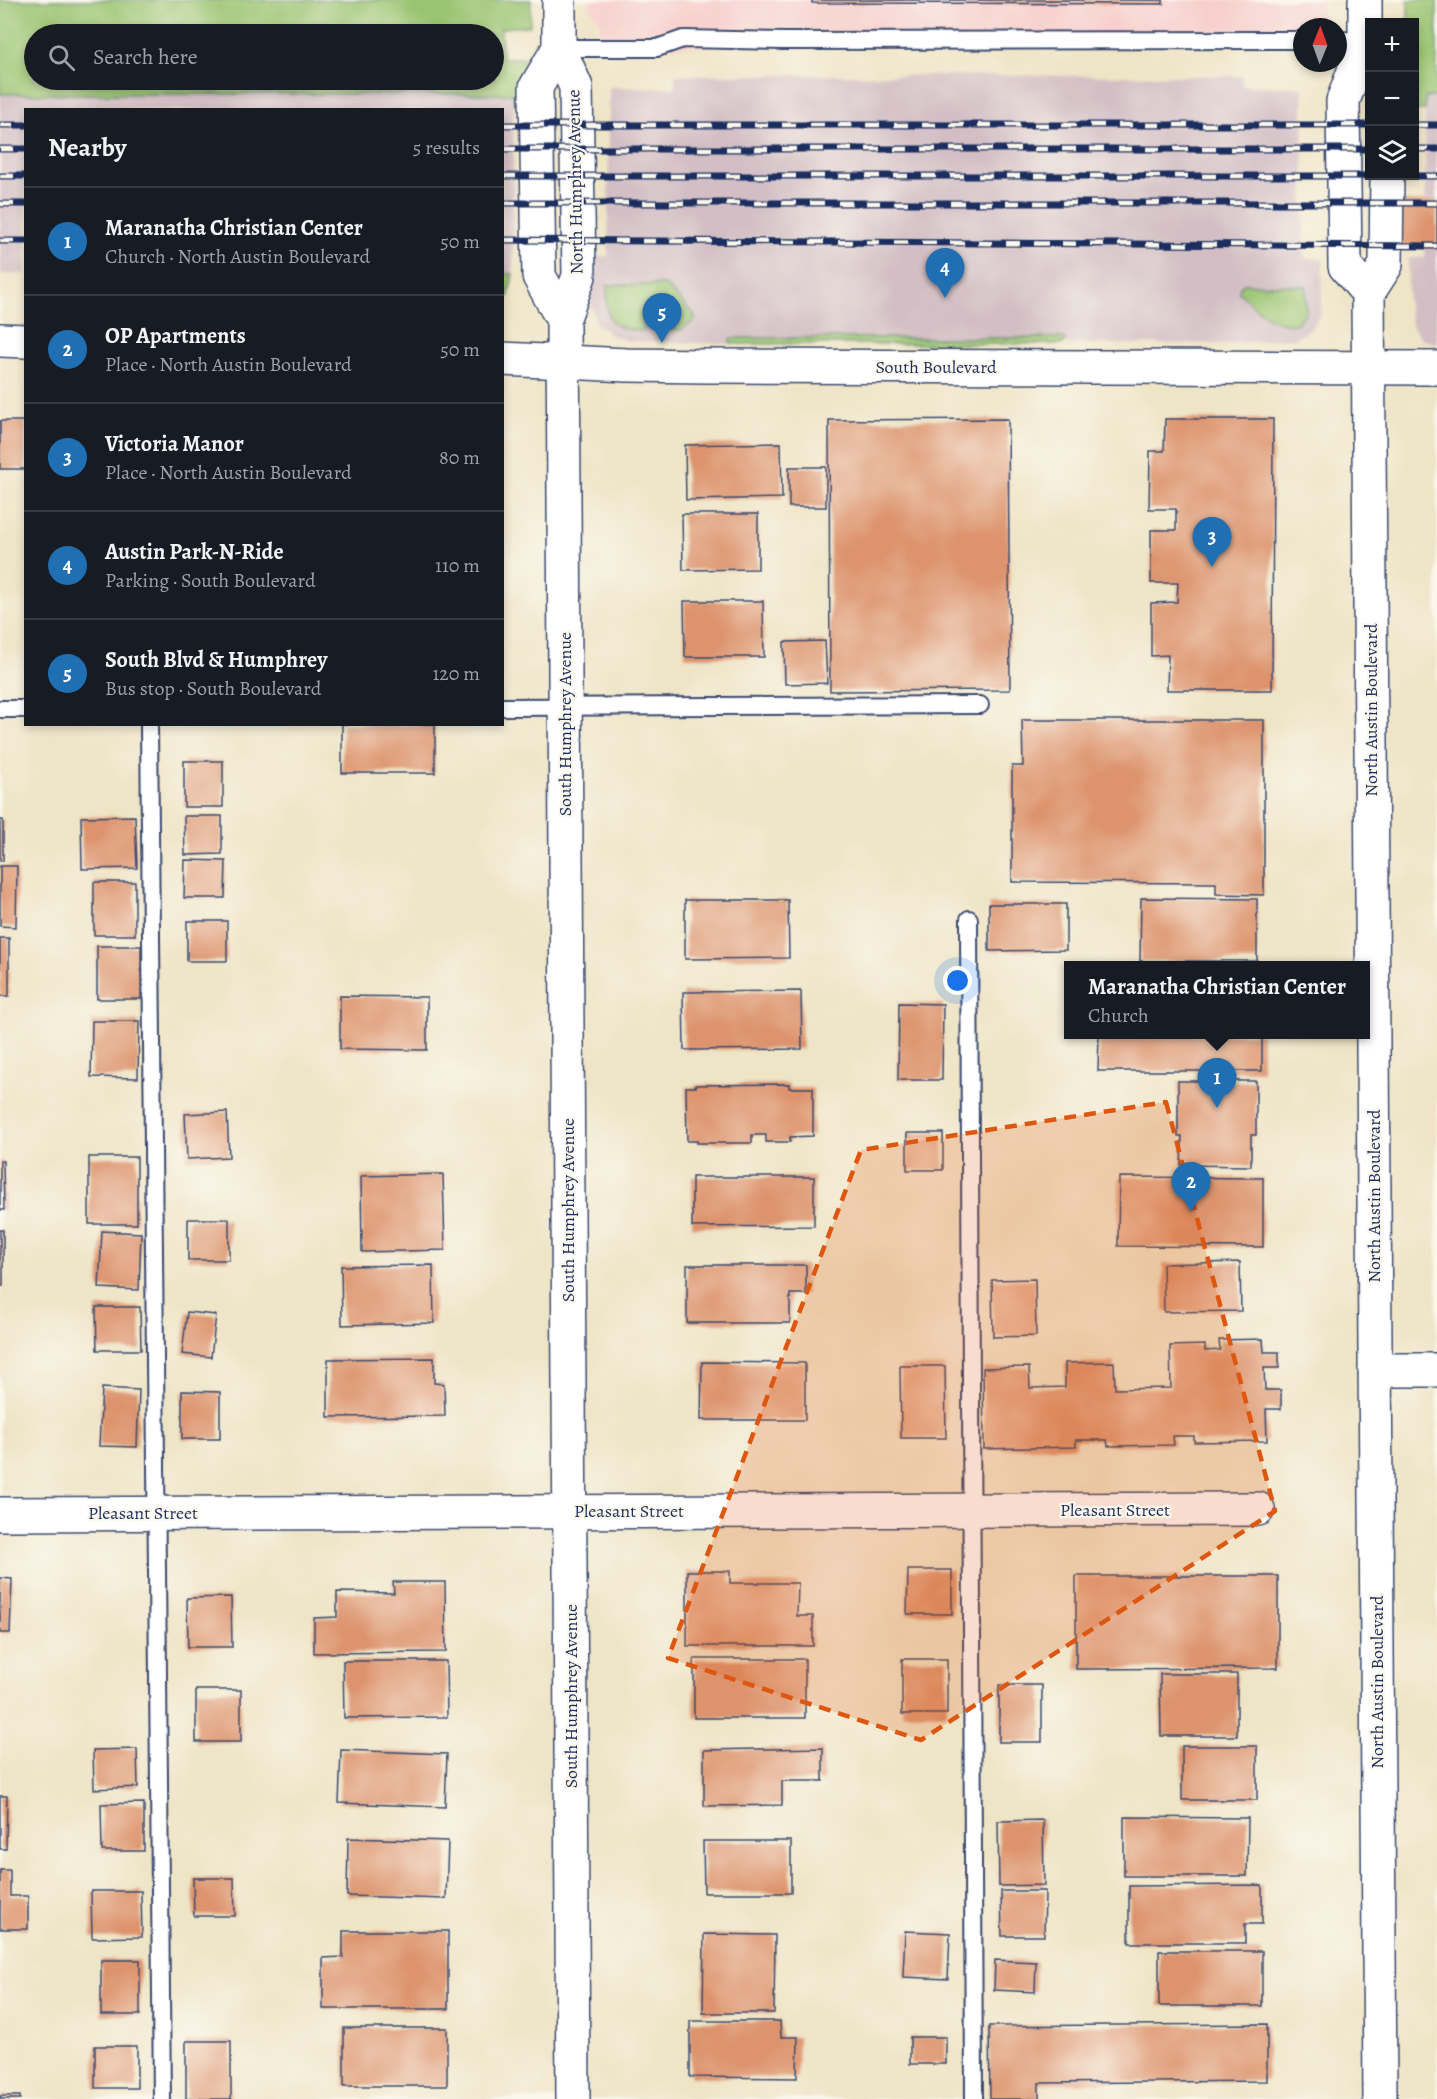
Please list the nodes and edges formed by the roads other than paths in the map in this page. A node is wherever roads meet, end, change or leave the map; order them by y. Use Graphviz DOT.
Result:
graph roads {
  1 [pos="559,0"];
  2 [pos="1365,0"];
  3 [pos="1293,40"];
  4 [pos="1358,45"];
  5 [pos="559,48"];
  6 [pos="1387,180"];
  7 [pos="1368,293"];
  8 [pos="563,320"];
  9 [pos="0,340"];
  10 [pos="24,341"];
  11 [pos="504,358"];
  12 [pos="564,362"];
  13 [pos="1437,368"];
  14 [pos="1369,369"];
  15 [pos="980,705"];
  16 [pos="504,707"];
  17 [pos="566,707"];
  18 [pos="0,709"];
  19 [pos="24,709"];
  20 [pos="149,726"];
  21 [pos="969,919"];
  22 [pos="1375,1370"];
  23 [pos="1437,1370"];
  24 [pos="1258,1509"];
  25 [pos="972,1510"];
  26 [pos="570,1511"];
  27 [pos="156,1513"];
  28 [pos="0,1514"];
  29 [pos="162,2099"];
  30 [pos="573,2099"];
  31 [pos="974,2099"];
  32 [pos="1380,2099"];
  1 -- 5 [label="street, North Humphrey Avenue"];
  2 -- 4 [label="street"];
  3 -- 5 [label="lane"];
  4 -- 7 [label="street"];
  5 -- 8 [label="street, North Humphrey Avenue"];
  6 -- 7 [label="street"];
  7 -- 14 [label="street, North Austin Boulevard"];
  8 -- 12 [label="street, South Humphrey Avenue"];
  9 -- 10 [label="street"];
  11 -- 12 [label="street, South Boulevard"];
  12 -- 14 [label="street, South Boulevard"];
  12 -- 17 [label="street, South Humphrey Avenue"];
  13 -- 14 [label="street, South Boulevard"];
  14 -- 22 [label="street, North Austin Boulevard"];
  15 -- 17 [label="lane"];
  16 -- 17 [label="lane"];
  17 -- 26 [label="street, South Humphrey Avenue"];
  18 -- 19 [label="lane"];
  20 -- 27 [label="lane"];
  21 -- 25 [label="lane"];
  22 -- 23 [label="street"];
  22 -- 32 [label="street, North Austin Boulevard"];
  24 -- 25 [label="street, Pleasant Street"];
  25 -- 26 [label="street, Pleasant Street"];
  25 -- 31 [label="lane"];
  26 -- 27 [label="street, Pleasant Street"];
  26 -- 30 [label="street, South Humphrey Avenue"];
  27 -- 28 [label="street, Pleasant Street"];
  27 -- 29 [label="lane"];
}
